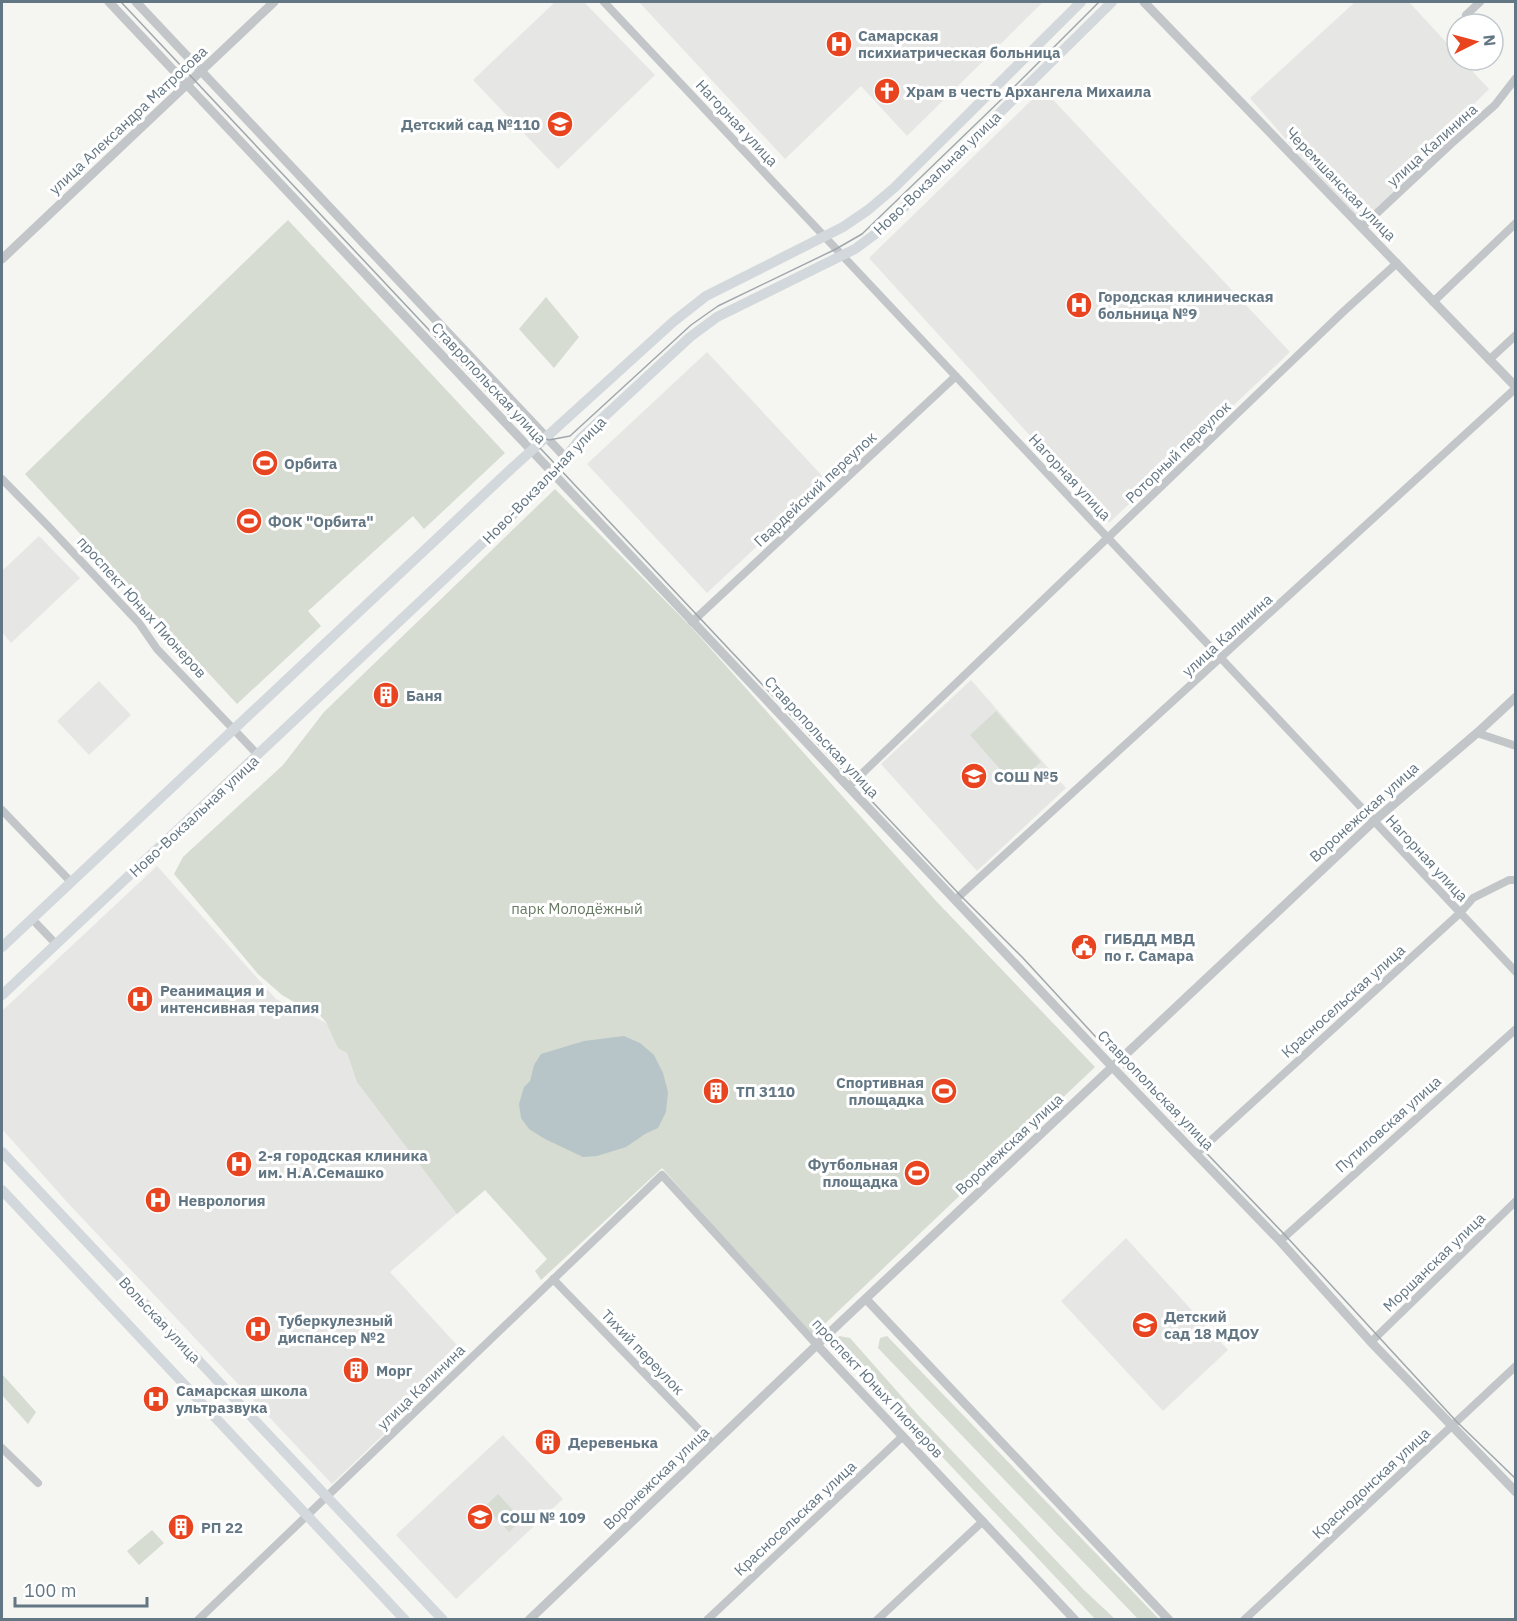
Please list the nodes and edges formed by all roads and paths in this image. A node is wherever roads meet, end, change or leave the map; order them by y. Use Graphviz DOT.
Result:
graph roads {
  1 [pos="109,2"];
  2 [pos="136,2"];
  3 [pos="274,2"];
  4 [pos="604,2"];
  5 [pos="1081,2"];
  6 [pos="1112,2"];
  7 [pos="1144,2"];
  8 [pos="201,72"];
  9 [pos="1515,78"];
  10 [pos="187,85"];
  11 [pos="1515,223"];
  12 [pos="1362,227"];
  13 [pos="826,237"];
  14 [pos="843,255"];
  15 [pos="2,259"];
  16 [pos="1397,264"];
  17 [pos="1433,302"];
  18 [pos="1515,335"];
  19 [pos="1489,360"];
  20 [pos="956,376"];
  21 [pos="1515,388"];
  22 [pos="547,438"];
  23 [pos="532,450"];
  24 [pos="565,457"];
  25 [pos="554,473"];
  26 [pos="2,479"];
  27 [pos="1108,538"];
  28 [pos="693,622"];
  29 [pos="1221,658"];
  30 [pos="1515,697"];
  31 [pos="234,730"];
  32 [pos="1477,733"];
  33 [pos="1515,746"];
  34 [pos="258,755"];
  35 [pos="848,787"];
  36 [pos="2,810"];
  37 [pos="1374,821"];
  38 [pos="1515,880"];
  39 [pos="71,882"];
  40 [pos="955,900"];
  41 [pos="1460,913"];
  42 [pos="32,919"];
  43 [pos="56,944"];
  44 [pos="2,947"];
  45 [pos="1515,972"];
  46 [pos="2,995"];
  47 [pos="1515,1029"];
  48 [pos="1112,1067"];
  49 [pos="2,1152"];
  50 [pos="1196,1154"];
  51 [pos="662,1175"];
  52 [pos="2,1190"];
  53 [pos="1515,1201"];
  54 [pos="1280,1241"];
  55 [pos="553,1279"];
  56 [pos="866,1299"];
  57 [pos="1371,1342"];
  58 [pos="817,1345"];
  59 [pos="1515,1366"];
  60 [pos="1452,1426"];
  61 [pos="903,1436"];
  62 [pos="713,1444"];
  63 [pos="2,1448"];
  64 [pos="38,1484"];
  65 [pos="1515,1492"];
  66 [pos="327,1496"];
  67 [pos="307,1514"];
  68 [pos="983,1521"];
  69 [pos="1072,1616"];
  70 [pos="198,1620"];
  71 [pos="405,1620"];
  72 [pos="443,1620"];
  73 [pos="529,1620"];
  74 [pos="706,1620"];
  75 [pos="877,1620"];
  76 [pos="1060,1620"];
  77 [pos="1169,1620"];
  78 [pos="1244,1620"];
  1 -- 10 [label="street, Ставропольская улица"];
  2 -- 8 [label="street, Ставропольская улица"];
  3 -- 8 [label="street, улица Александра Матросова"];
  4 -- 13 [label="street, Нагорная улица"];
  5 -- 13 [label="main road, Ново-Вокзальная улица"];
  6 -- 14 [label="main road, Ново-Вокзальная улица"];
  7 -- 12 [label="street, Черемшанская улица"];
  8 -- 10 [label="street, улица Александра Матросова"];
  8 -- 22 [label="street, Ставропольская улица"];
  9 -- 12 [label="street, улица Калинина"];
  10 -- 15 [label="street, улица Александра Матросова"];
  10 -- 23 [label="street, Ставропольская улица"];
  11 -- 17 [label="street"];
  12 -- 16 [label="street, Черемшанская улица"];
  13 -- 14 [label="street, Нагорная улица"];
  13 -- 22 [label="main road, Ново-Вокзальная улица"];
  14 -- 20 [label="street, Нагорная улица"];
  14 -- 24 [label="main road, Ново-Вокзальная улица"];
  16 -- 17 [label="street, Черемшанская улица"];
  16 -- 27 [label="street, Роторный переулок"];
  17 -- 19 [label="street, Черемшанская улица"];
  18 -- 19 [label="street"];
  19 -- 21 [label="street, Черемшанская улица"];
  20 -- 27 [label="street, Нагорная улица"];
  20 -- 28 [label="street, Гвардейский переулок"];
  21 -- 29 [label="street, улица Калинина"];
  22 -- 23 [label="main road, Ново-Вокзальная улица"];
  22 -- 24 [label="street, Ставропольская улица"];
  23 -- 25 [label="street, Ставропольская улица"];
  23 -- 31 [label="main road, Ново-Вокзальная улица"];
  24 -- 25 [label="main road, Ново-Вокзальная улица"];
  25 -- 28 [label="street, Ставропольская улица"];
  25 -- 34 [label="main road, Ново-Вокзальная улица"];
  26 -- 31 [label="street, проспект Юных Пионеров"];
  27 -- 29 [label="street, Нагорная улица"];
  27 -- 35 [label="street, Роторный переулок"];
  28 -- 35 [label="street, Ставропольская улица"];
  29 -- 37 [label="street, Нагорная улица"];
  29 -- 40 [label="street, улица Калинина"];
  30 -- 32 [label="street, Воронежская улица"];
  31 -- 34 [label="street, проспект Юных Пионеров"];
  31 -- 39 [label="main road, Ново-Вокзальная улица"];
  32 -- 33 [label="street"];
  32 -- 37 [label="street, Воронежская улица"];
  34 -- 43 [label="main road, Ново-Вокзальная улица"];
  35 -- 40 [label="street, Ставропольская улица"];
  36 -- 39 [label="street"];
  37 -- 41 [label="street, Нагорная улица"];
  37 -- 48 [label="street, Воронежская улица"];
  38 -- 41 [label="street, Красносельская улица"];
  39 -- 42 [label="main road, Ново-Вокзальная улица"];
  40 -- 48 [label="street, Ставропольская улица"];
  41 -- 45 [label="street, Нагорная улица"];
  41 -- 50 [label="street, Красносельская улица"];
  42 -- 43 [label="street"];
  42 -- 44 [label="main road, Ново-Вокзальная улица"];
  43 -- 46 [label="main road, Ново-Вокзальная улица"];
  47 -- 54 [label="street, Путиловская улица"];
  48 -- 50 [label="street, Ставропольская улица"];
  48 -- 56 [label="street, Воронежская улица"];
  49 -- 66 [label="main road, Вольская улица"];
  50 -- 54 [label="street, Ставропольская улица"];
  51 -- 55 [label="street, улица Калинина"];
  51 -- 58 [label="street, проспект Юных Пионеров"];
  52 -- 67 [label="main road, Вольская улица"];
  53 -- 57 [label="street, Моршанская улица"];
  54 -- 57 [label="street, Ставропольская улица"];
  55 -- 62 [label="street, Тихий переулок"];
  55 -- 66 [label="street, улица Калинина"];
  56 -- 58 [label="street, Воронежская улица"];
  56 -- 77 [label="street"];
  57 -- 60 [label="street, Ставропольская улица"];
  58 -- 61 [label="street, проспект Юных Пионеров"];
  58 -- 62 [label="street, Воронежская улица"];
  59 -- 60 [label="street, Краснодонская улица"];
  60 -- 65 [label="street, Ставропольская улица"];
  60 -- 78 [label="street, Краснодонская улица"];
  61 -- 68 [label="street, проспект Юных Пионеров"];
  61 -- 74 [label="street, Красносельская улица"];
  62 -- 73 [label="street, Воронежская улица"];
  63 -- 64 [label="street"];
  66 -- 67 [label="street, улица Калинина"];
  66 -- 72 [label="main road, Вольская улица"];
  67 -- 70 [label="street, улица Калинина"];
  67 -- 71 [label="main road, Вольская улица"];
  68 -- 69 [label="street, проспект Юных Пионеров"];
  68 -- 75 [label="street"];
  69 -- 76 [label="street"];
}
